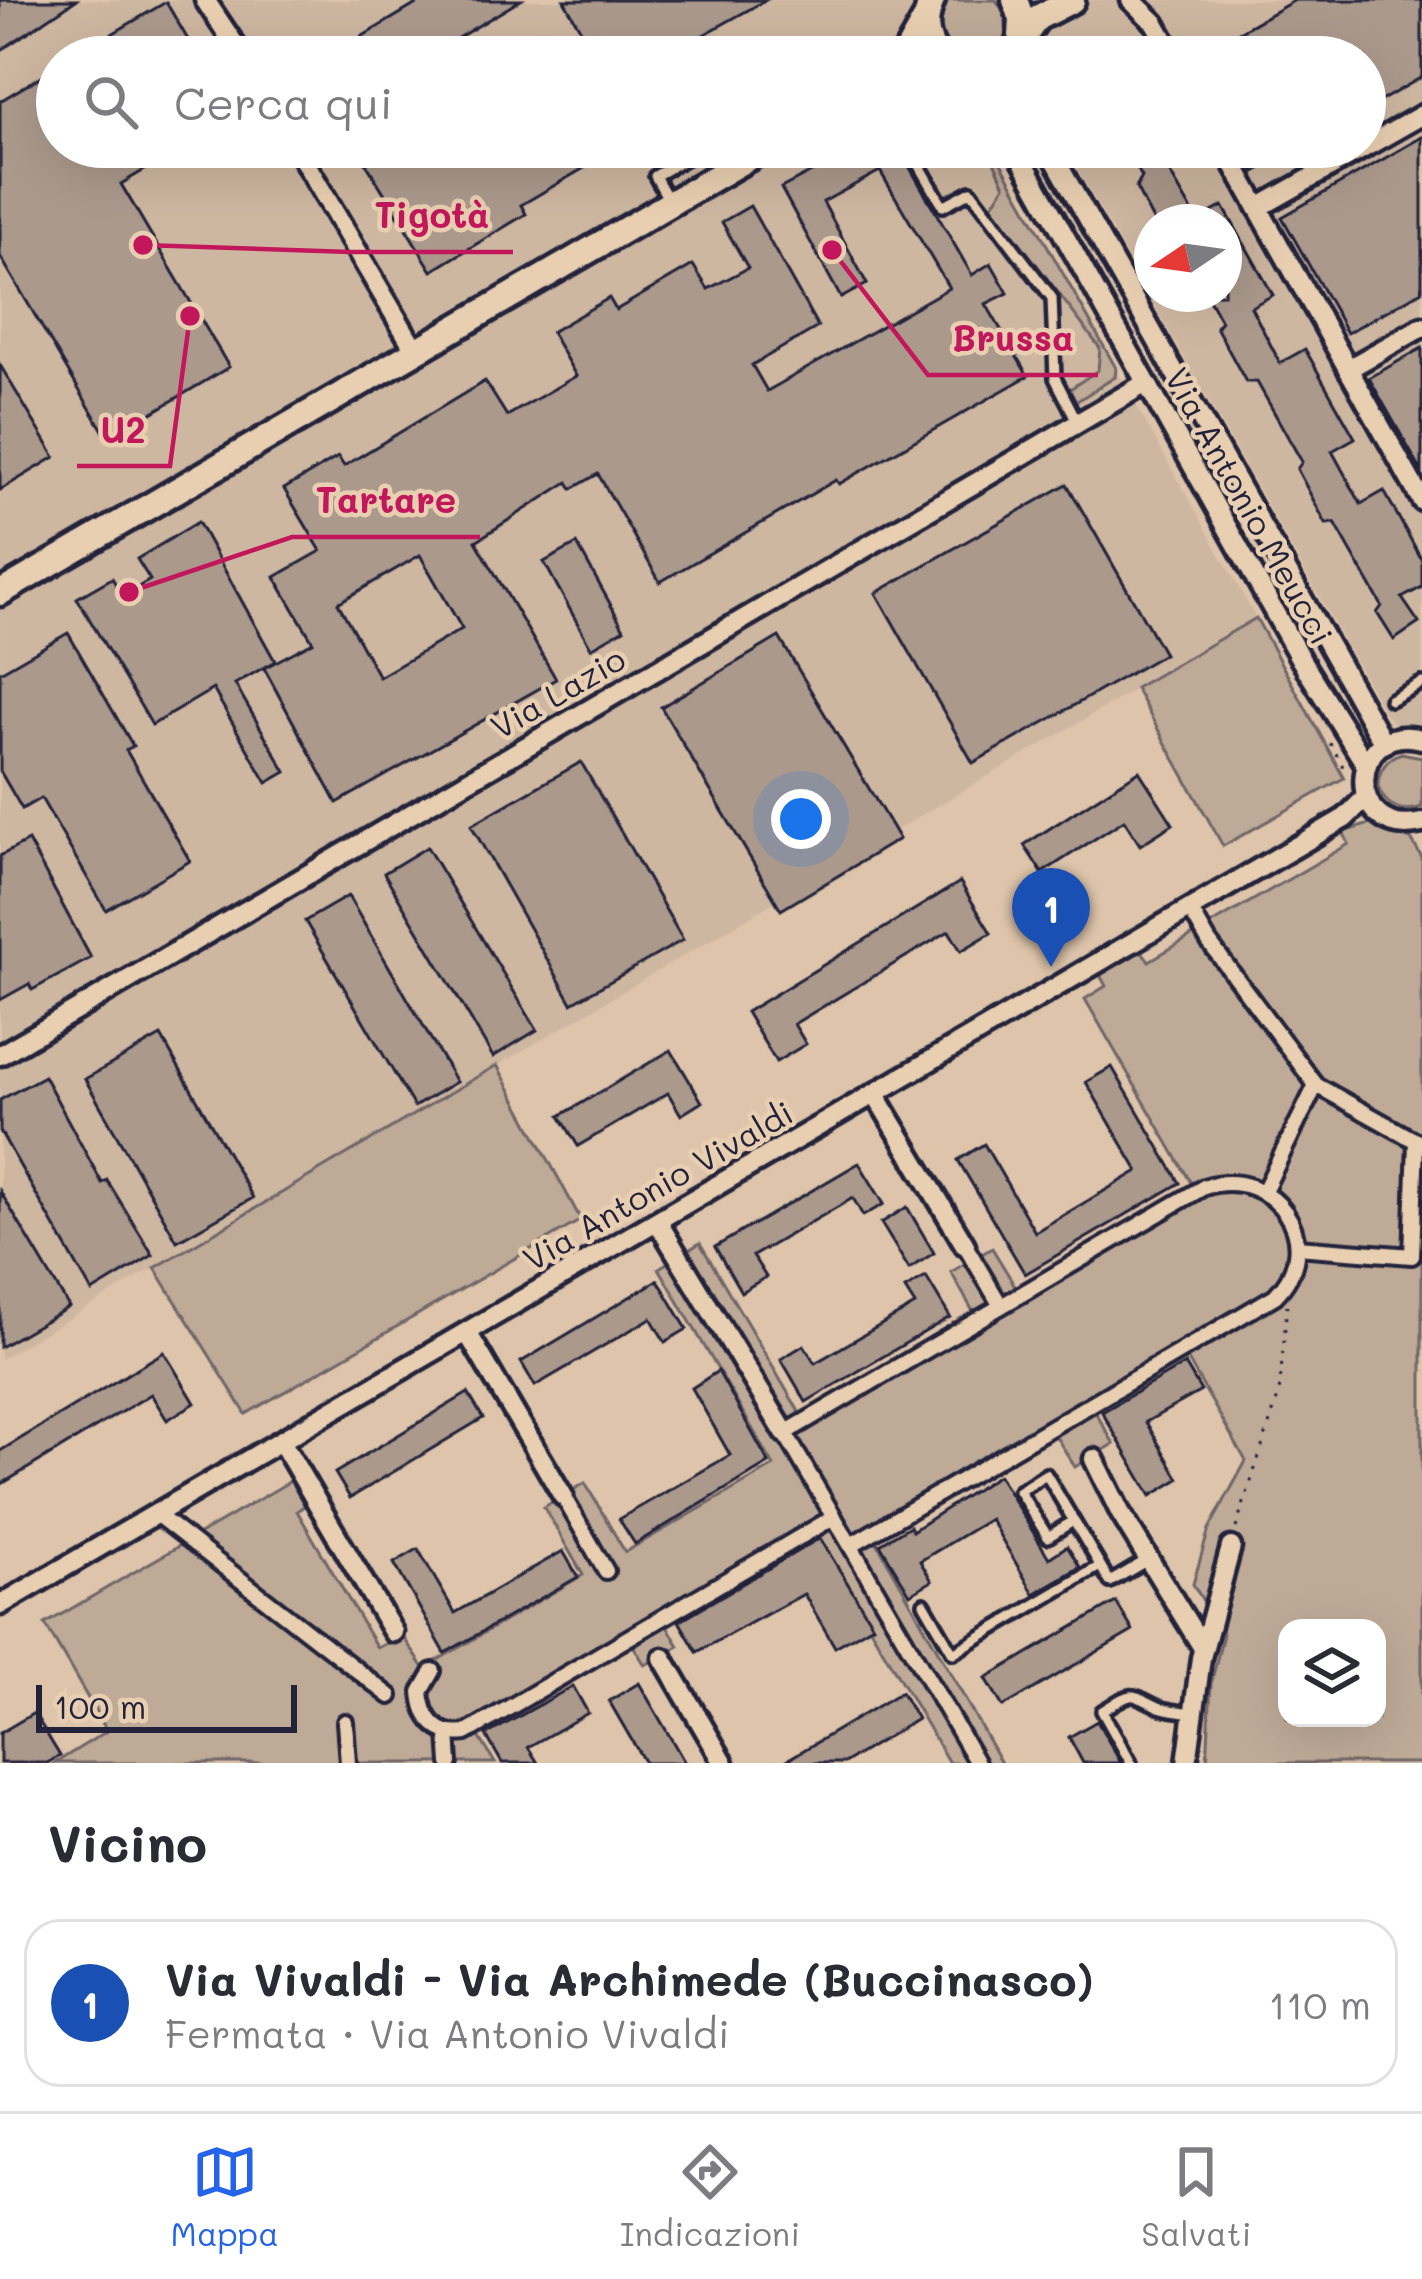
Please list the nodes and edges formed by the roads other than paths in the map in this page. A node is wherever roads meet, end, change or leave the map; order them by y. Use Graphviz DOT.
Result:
graph roads {
  1 [pos="205,0"];
  2 [pos="1016,0"];
  3 [pos="1072,0"];
  4 [pos="1131,0"];
  5 [pos="1154,0"];
  6 [pos="926,6"];
  7 [pos="1155,23"];
  8 [pos="229,36"];
  9 [pos="913,36"];
  10 [pos="928,36"];
  11 [pos="1018,36"];
  12 [pos="1024,36"];
  13 [pos="1162,36"];
  14 [pos="1422,115"];
  15 [pos="1386,135"];
  16 [pos="308,168"];
  17 [pos="669,168"];
  18 [pos="731,168"];
  19 [pos="921,168"];
  20 [pos="1027,168"];
  21 [pos="1060,168"];
  22 [pos="1236,168"];
  23 [pos="1329,168"];
  24 [pos="671,203"];
  25 [pos="1258,208"];
  26 [pos="1422,327"];
  27 [pos="418,352"];
  28 [pos="1348,369"];
  29 [pos="1147,383"];
  30 [pos="1078,423"];
  31 [pos="1422,500"];
  32 [pos="0,593"];
  33 [pos="1422,683"];
  34 [pos="1390,700"];
  35 [pos="1419,736"];
  36 [pos="1384,744"];
  37 [pos="1366,765"];
  38 [pos="1371,805"];
  39 [pos="1420,827"];
  40 [pos="1190,909"];
  41 [pos="0,1054"];
  42 [pos="1316,1085"];
  43 [pos="875,1094"];
  44 [pos="1419,1139"];
  45 [pos="1264,1191"];
  46 [pos="657,1221"];
  47 [pos="965,1245"];
  48 [pos="1298,1247"];
  49 [pos="1001,1306"];
  50 [pos="467,1332"];
  51 [pos="784,1432"];
  52 [pos="281,1441"];
  53 [pos="1094,1459"];
  54 [pos="563,1496"];
  55 [pos="156,1514"];
  56 [pos="834,1517"];
  57 [pos="1073,1521"];
  58 [pos="850,1545"];
  59 [pos="1231,1547"];
  60 [pos="1149,1559"];
  61 [pos="1100,1566"];
  62 [pos="606,1571"];
  63 [pos="924,1603"];
  64 [pos="0,1605"];
  65 [pos="393,1632"];
  66 [pos="1203,1648"];
  67 [pos="663,1658"];
  68 [pos="433,1671"];
  69 [pos="390,1696"];
  70 [pos="1191,1713"];
  71 [pos="345,1722"];
  72 [pos="448,1733"];
  73 [pos="348,1763"];
  74 [pos="450,1763"];
  75 [pos="724,1763"];
  76 [pos="977,1763"];
  77 [pos="1131,1763"];
  78 [pos="1187,1763"];
  1 -- 8 [label="street"];
  2 -- 11 [label="street"];
  3 -- 12 [label="street"];
  4 -- 7 [label="street"];
  5 -- 7 [label="street"];
  6 -- 9 [label="street"];
  6 -- 10 [label="street"];
  7 -- 13 [label="street"];
  14 -- 15 [label="street"];
  16 -- 27 [label="street"];
  17 -- 24 [label="lane"];
  18 -- 24 [label="street"];
  19 -- 30 [label="lane"];
  20 -- 29 [label="street, Via Antonio Meucci"];
  21 -- 36 [label="street, Via Antonio Meucci"];
  22 -- 25 [label="street"];
  23 -- 25 [label="street"];
  24 -- 27 [label="street"];
  25 -- 28 [label="street"];
  26 -- 28 [label="street"];
  27 -- 32 [label="street"];
  28 -- 31 [label="street"];
  29 -- 30 [label="street, Via Lazio"];
  29 -- 37 [label="street, Via Antonio Meucci"];
  30 -- 41 [label="street, Via Lazio"];
  33 -- 34 [label="lane"];
  35 -- 36 [label="street"];
  36 -- 37 [label="street"];
  37 -- 38 [label="street"];
  38 -- 39 [label="street"];
  38 -- 40 [label="street, Via Antonio Vivaldi"];
  40 -- 42 [label="street"];
  40 -- 43 [label="street, Via Antonio Vivaldi"];
  42 -- 44 [label="street"];
  42 -- 45 [label="street"];
  43 -- 46 [label="street, Via Antonio Vivaldi"];
  43 -- 47 [label="street"];
  44 -- 48 [label="street"];
  45 -- 48 [label="street"];
  45 -- 49 [label="street"];
  46 -- 50 [label="street, Via Antonio Vivaldi"];
  46 -- 51 [label="street"];
  47 -- 49 [label="street"];
  48 -- 58 [label="street"];
  49 -- 51 [label="street"];
  50 -- 52 [label="street, Via Antonio Vivaldi"];
  50 -- 54 [label="street"];
  51 -- 56 [label="street"];
  52 -- 55 [label="street, Via Antonio Vivaldi"];
  52 -- 65 [label="street"];
  53 -- 60 [label="street"];
  54 -- 62 [label="street"];
  55 -- 64 [label="street, Via Antonio Vivaldi"];
  55 -- 69 [label="street"];
  56 -- 58 [label="street"];
  56 -- 72 [label="street"];
  57 -- 57 [label="lane"];
  57 -- 61 [label="lane"];
  58 -- 76 [label="street"];
  59 -- 66 [label="street"];
  60 -- 61 [label="lane"];
  60 -- 66 [label="street"];
  61 -- 63 [label="lane"];
  66 -- 70 [label="street"];
  67 -- 75 [label="street"];
  68 -- 72 [label="street"];
  70 -- 77 [label="lane"];
  70 -- 78 [label="street"];
  71 -- 73 [label="street"];
  72 -- 74 [label="street"];
}
